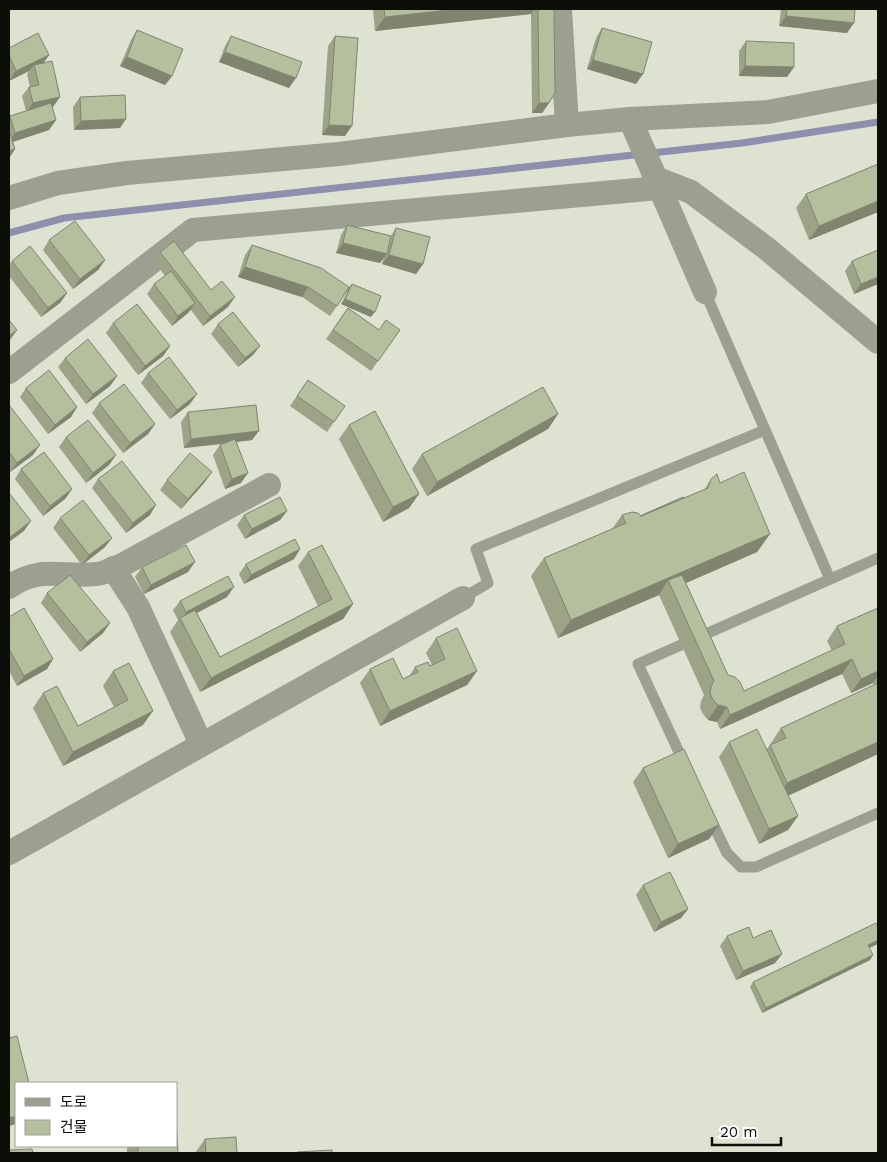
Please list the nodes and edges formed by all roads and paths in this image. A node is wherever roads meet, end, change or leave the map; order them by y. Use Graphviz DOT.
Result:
graph roads {
  1 [pos="560,9"];
  2 [pos="878,91"];
  3 [pos="567,125"];
  4 [pos="634,129"];
  5 [pos="654,175"];
  6 [pos="9,198"];
  7 [pos="705,292"];
  8 [pos="878,342"];
  9 [pos="9,372"];
  10 [pos="765,430"];
  11 [pos="269,485"];
  12 [pos="878,558"];
  13 [pos="113,568"];
  14 [pos="830,579"];
  15 [pos="9,587"];
  16 [pos="463,598"];
  17 [pos="201,744"];
  18 [pos="689,773"];
  19 [pos="706,808"];
  20 [pos="878,814"];
  21 [pos="9,853"];
  1 -- 3 [label="street"];
  2 -- 4 [label="street"];
  3 -- 4 [label="street"];
  3 -- 6 [label="street"];
  4 -- 5 [label="street"];
  5 -- 7 [label="street"];
  5 -- 8 [label="street"];
  5 -- 9 [label="street"];
  7 -- 10 [label="lane"];
  10 -- 14 [label="lane"];
  10 -- 16 [label="lane"];
  11 -- 13 [label="street"];
  12 -- 14 [label="lane"];
  13 -- 15 [label="street"];
  13 -- 17 [label="street"];
  14 -- 18 [label="lane"];
  16 -- 17 [label="street"];
  17 -- 21 [label="street"];
  19 -- 20 [label="lane"];
}
